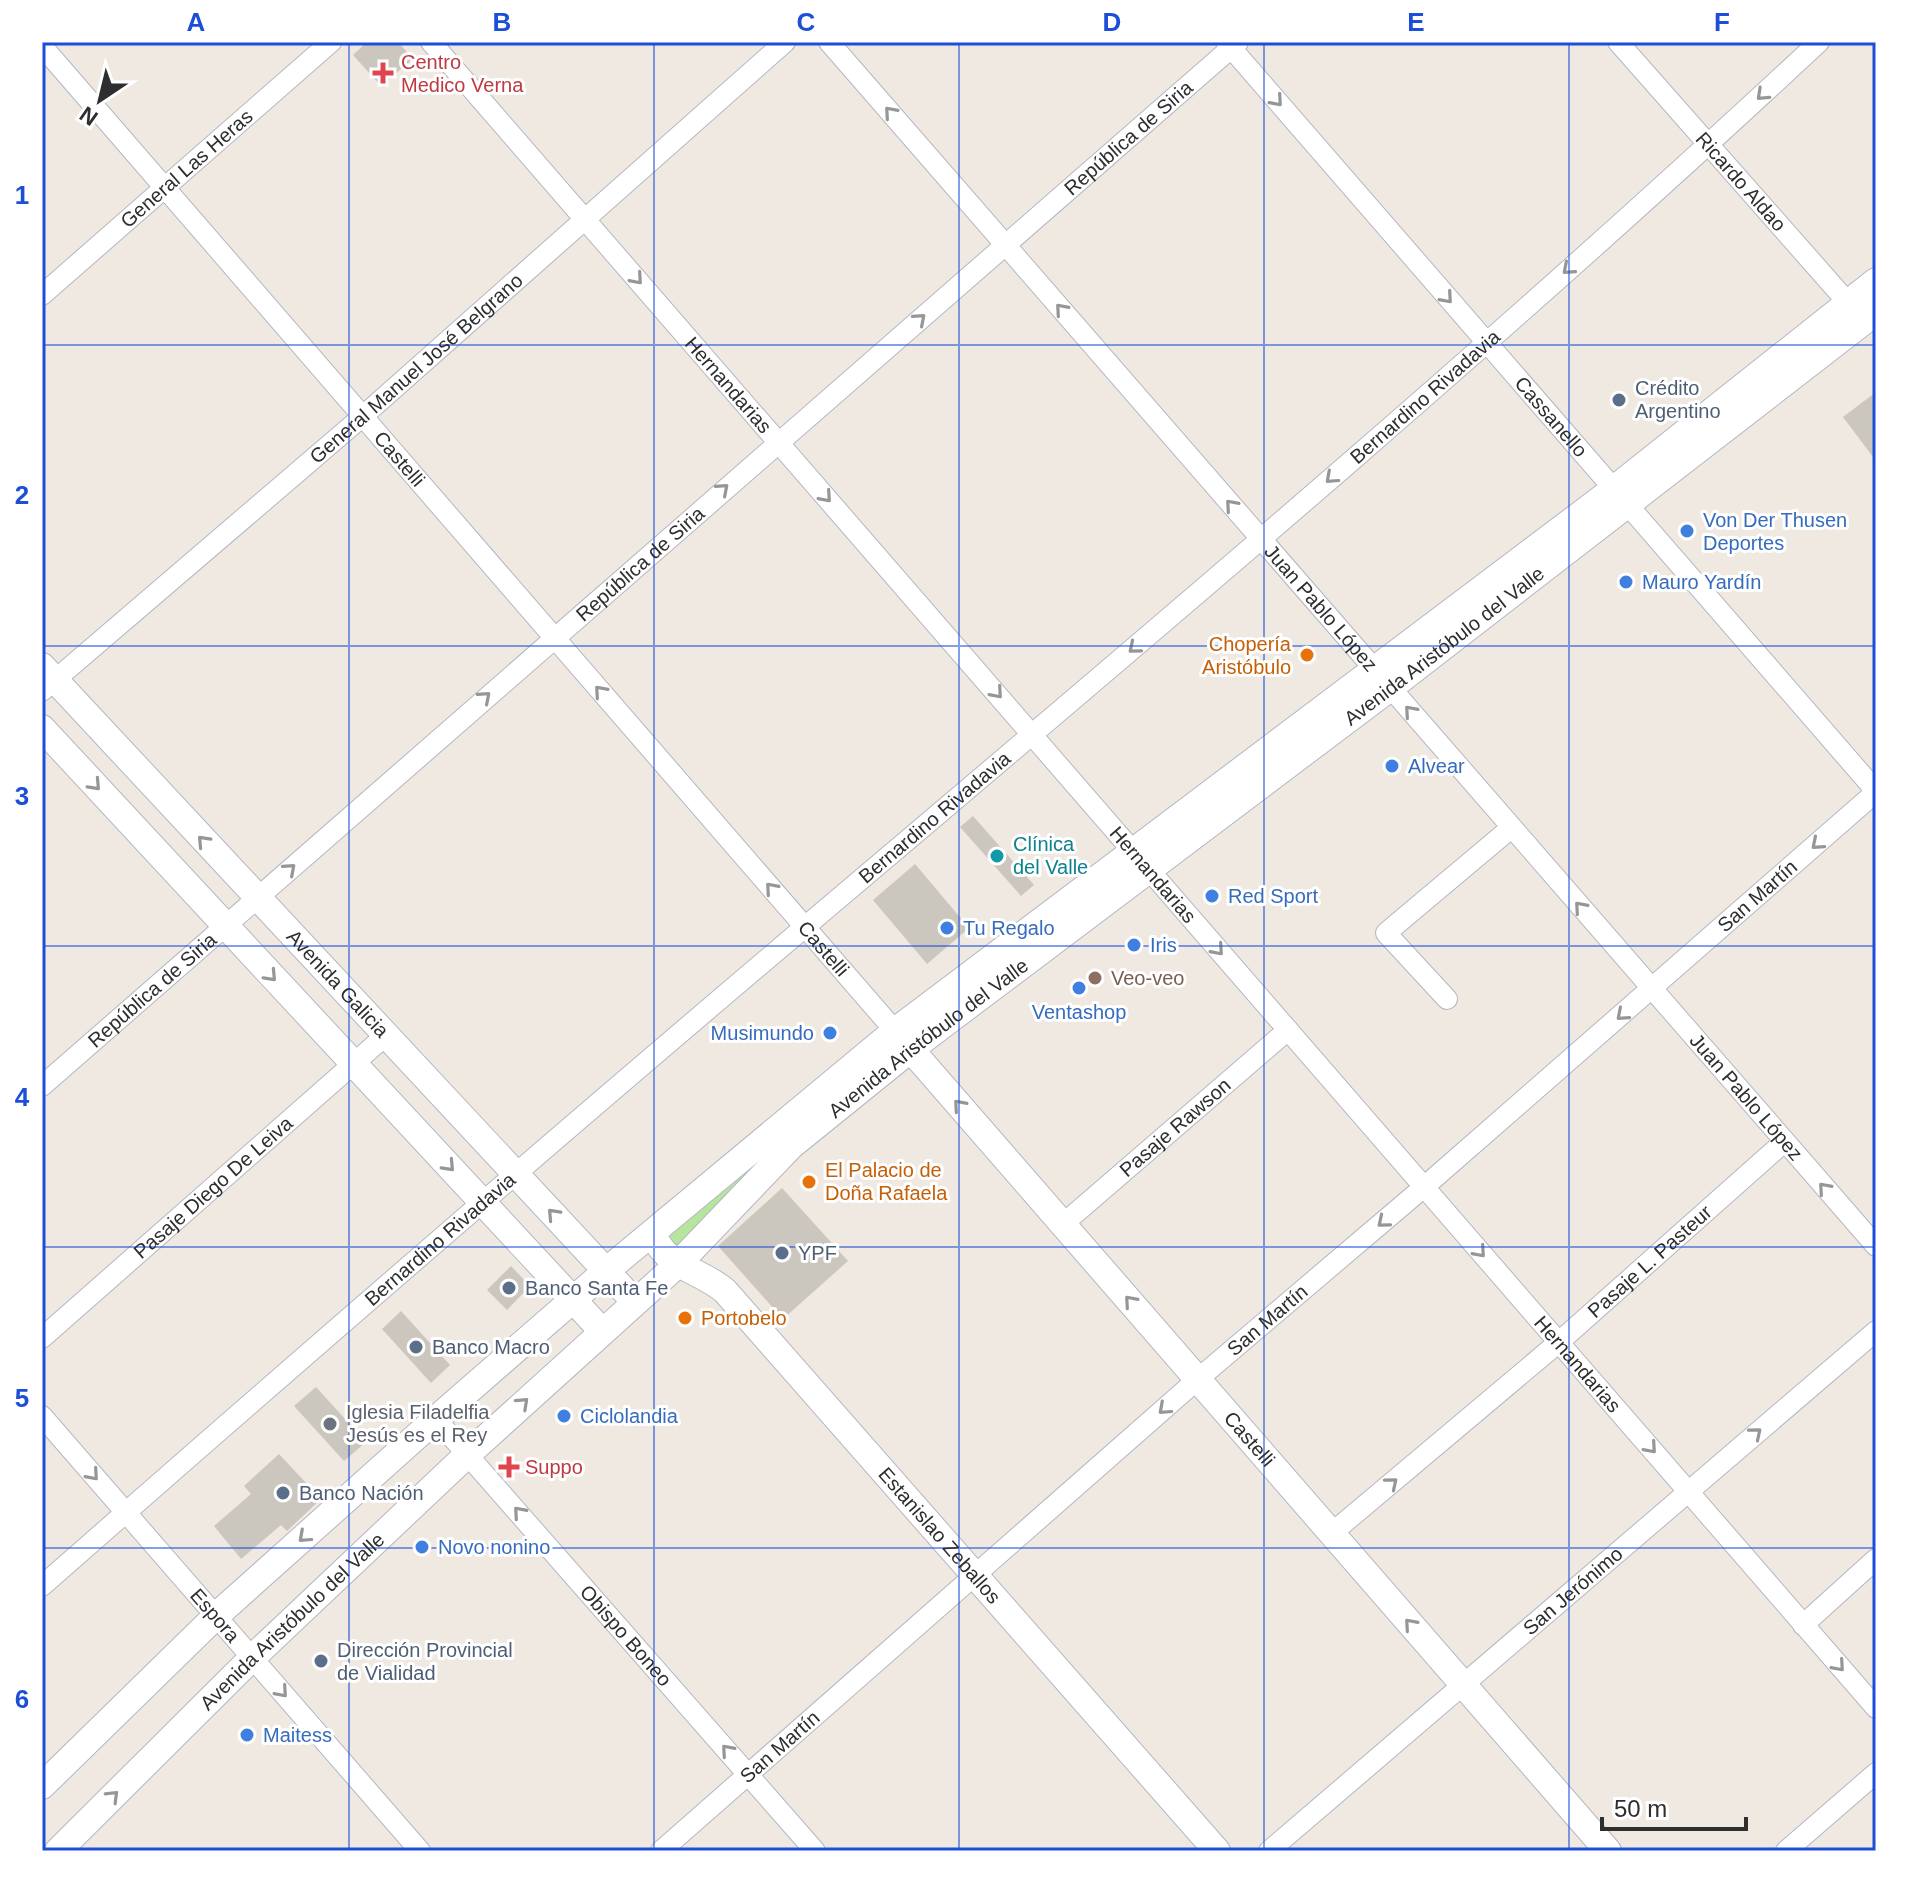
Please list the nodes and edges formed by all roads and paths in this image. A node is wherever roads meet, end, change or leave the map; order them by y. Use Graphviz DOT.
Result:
graph roads {
  1 [pos="331,42"];
  2 [pos="431,42"];
  3 [pos="785,42"];
  4 [pos="829,42"];
  5 [pos="1618,42"];
  6 [pos="1819,42"];
  7 [pos="1232,44"];
  8 [pos="42,46"];
  9 [pos="1710,144"];
  10 [pos="165,188"];
  11 [pos="586,220"];
  12 [pos="1005,244"];
  13 [pos="1876,281"];
  14 [pos="42,295"];
  15 [pos="1866,315"];
  16 [pos="1485,341"];
  17 [pos="363,416"];
  18 [pos="777,442"];
  19 [pos="1620,497"];
  20 [pos="1261,540"];
  21 [pos="553,637"];
  22 [pos="46,679"];
  23 [pos="1382,679"];
  24 [pos="42,728"];
  25 [pos="1033,734"];
  26 [pos="1876,792"];
  27 [pos="1511,828"];
  28 [pos="1140,861"];
  29 [pos="256,899"];
  30 [pos="224,926"];
  31 [pos="804,927"];
  32 [pos="1651,990"];
  33 [pos="1447,999"];
  34 [pos="1288,1030"];
  35 [pos="385,1036"];
  36 [pos="903,1040"];
  37 [pos="354,1064"];
  38 [pos="42,1086"];
  39 [pos="1784,1142"];
  40 [pos="517,1176"];
  41 [pos="1424,1187"];
  42 [pos="484,1204"];
  43 [pos="1063,1224"];
  44 [pos="653,1233"];
  45 [pos="1876,1246"];
  46 [pos="678,1264"];
  47 [pos="606,1271"];
  48 [pos="573,1301"];
  49 [pos="635,1302"];
  50 [pos="602,1331"];
  51 [pos="1876,1331"];
  52 [pos="42,1338"];
  53 [pos="1559,1342"];
  54 [pos="1198,1379"];
  55 [pos="42,1416"];
  56 [pos="436,1419"];
  57 [pos="468,1454"];
  58 [pos="1688,1491"];
  59 [pos="125,1513"];
  60 [pos="1332,1533"];
  61 [pos="1876,1559"];
  62 [pos="977,1576"];
  63 [pos="42,1586"];
  64 [pos="217,1615"];
  65 [pos="1803,1625"];
  66 [pos="252,1658"];
  67 [pos="1461,1683"];
  68 [pos="1876,1708"];
  69 [pos="1876,1773"];
  70 [pos="750,1776"];
  71 [pos="42,1786"];
  72 [pos="58,1851"];
  73 [pos="420,1851"];
  74 [pos="661,1851"];
  75 [pos="815,1851"];
  76 [pos="1217,1851"];
  77 [pos="1269,1851"];
  78 [pos="1608,1851"];
  79 [pos="1786,1851"];
  1 -- 10 [label="street, General Las Heras"];
  2 -- 11 [label="street, Hernandarias"];
  3 -- 11 [label="street, General Manuel José Belgrano"];
  12 -- 4 [label="street, Juan Pablo López, one-way"];
  5 -- 9 [label="street, Ricardo Aldao"];
  6 -- 9 [label="street, Bernardino Rivadavia, one-way"];
  7 -- 12 [label="street, República de Siria"];
  7 -- 16 [label="street, Cassanello, one-way"];
  8 -- 10 [label="street, Castelli"];
  9 -- 15 [label="street, Ricardo Aldao"];
  9 -- 16 [label="street, Bernardino Rivadavia, one-way"];
  10 -- 14 [label="street, General Las Heras"];
  10 -- 17 [label="street, Castelli"];
  11 -- 17 [label="street, General Manuel José Belgrano"];
  11 -- 18 [label="street, Hernandarias, one-way"];
  18 -- 12 [label="street, República de Siria, one-way"];
  20 -- 12 [label="street, Juan Pablo López, one-way"];
  13 -- 15 [label="main road, Avenida Aristóbulo del Valle"];
  15 -- 19 [label="main road, Avenida Aristóbulo del Valle"];
  16 -- 19 [label="street, Cassanello"];
  16 -- 20 [label="street, Bernardino Rivadavia, one-way"];
  17 -- 21 [label="street, Castelli"];
  17 -- 22 [label="street, General Manuel José Belgrano"];
  21 -- 18 [label="street, República de Siria, one-way"];
  18 -- 25 [label="street, Hernandarias, one-way"];
  19 -- 23 [label="main road, Avenida Aristóbulo del Valle"];
  19 -- 26 [label="street, Cassanello"];
  20 -- 23 [label="street, Juan Pablo López"];
  20 -- 25 [label="street, Bernardino Rivadavia, one-way"];
  29 -- 21 [label="street, República de Siria, one-way"];
  31 -- 21 [label="street, Castelli, one-way"];
  29 -- 22 [label="main road, Avenida Galicia, one-way"];
  27 -- 23 [label="street, Juan Pablo López, one-way"];
  23 -- 28 [label="main road, Avenida Aristóbulo del Valle"];
  24 -- 30 [label="main road, Avenida Galicia, one-way"];
  25 -- 28 [label="street, Hernandarias"];
  25 -- 31 [label="street, Bernardino Rivadavia"];
  26 -- 32 [label="street, San Martín, one-way"];
  32 -- 27 [label="street, Juan Pablo López, one-way"];
  27 -- 33 [label="street"];
  28 -- 34 [label="street, Hernandarias, one-way"];
  28 -- 36 [label="main road, Avenida Aristóbulo del Valle"];
  29 -- 30 [label="street, República de Siria"];
  29 -- 35 [label="main road, Avenida Galicia"];
  30 -- 37 [label="main road, Avenida Galicia, one-way"];
  30 -- 38 [label="street, República de Siria"];
  31 -- 36 [label="street, Castelli"];
  31 -- 40 [label="street, Bernardino Rivadavia"];
  32 -- 39 [label="street, Juan Pablo López"];
  32 -- 41 [label="street, San Martín, one-way"];
  34 -- 41 [label="street, Hernandarias"];
  34 -- 43 [label="street, Pasaje Rawson"];
  35 -- 37 [label="street, Pasaje Diego De Leiva"];
  35 -- 40 [label="main road, Avenida Galicia"];
  43 -- 36 [label="main road, Castelli, one-way"];
  36 -- 44 [label="main road, Avenida Aristóbulo del Valle"];
  36 -- 46 [label="main road, Avenida Aristóbulo del Valle"];
  37 -- 42 [label="main road, Avenida Galicia, one-way"];
  37 -- 52 [label="street, Pasaje Diego De Leiva"];
  45 -- 39 [label="street, Juan Pablo López, one-way"];
  39 -- 53 [label="street, Pasaje L. Pasteur"];
  40 -- 42 [label="street, Bernardino Rivadavia"];
  47 -- 40 [label="main road, Avenida Galicia, one-way"];
  41 -- 53 [label="street, Hernandarias, one-way"];
  41 -- 54 [label="street, San Martín, one-way"];
  42 -- 48 [label="main road, Avenida Galicia"];
  42 -- 59 [label="street, Bernardino Rivadavia"];
  54 -- 43 [label="main road, Castelli, one-way"];
  44 -- 46 [label="main road, Estanislao Zeballos"];
  44 -- 47 [label="main road, Avenida Aristóbulo del Valle"];
  46 -- 49 [label="main road, Avenida Aristóbulo del Valle"];
  46 -- 62 [label="main road, Estanislao Zeballos"];
  47 -- 48 [label="main road, Avenida Aristóbulo del Valle"];
  47 -- 49 [label="main road, Avenida Galicia"];
  48 -- 50 [label="main road, Avenida Galicia"];
  48 -- 56 [label="main road, Avenida Aristóbulo del Valle"];
  49 -- 50 [label="main road, Avenida Aristóbulo del Valle"];
  57 -- 50 [label="main road, Avenida Aristóbulo del Valle, one-way"];
  58 -- 51 [label="street, San Jerónimo, one-way"];
  53 -- 58 [label="street, Hernandarias, one-way"];
  60 -- 53 [label="street, Pasaje L. Pasteur, one-way"];
  54 -- 60 [label="main road, Castelli"];
  54 -- 62 [label="street, San Martín, one-way"];
  55 -- 59 [label="street, Espora, one-way"];
  56 -- 57 [label="street, Obispo Boneo"];
  56 -- 64 [label="main road, Avenida Aristóbulo del Valle, one-way"];
  57 -- 66 [label="main road, Avenida Aristóbulo del Valle"];
  70 -- 57 [label="street, Obispo Boneo, one-way"];
  58 -- 65 [label="street, Hernandarias"];
  58 -- 67 [label="street, San Jerónimo"];
  59 -- 63 [label="street, Bernardino Rivadavia"];
  59 -- 64 [label="street, Espora"];
  67 -- 60 [label="main road, Castelli, one-way"];
  61 -- 65 [label="street"];
  62 -- 70 [label="street, San Martín"];
  62 -- 76 [label="main road, Estanislao Zeballos"];
  64 -- 66 [label="street, Espora"];
  64 -- 71 [label="main road, Avenida Aristóbulo del Valle"];
  65 -- 68 [label="street, Hernandarias, one-way"];
  72 -- 66 [label="main road, Avenida Aristóbulo del Valle, one-way"];
  66 -- 73 [label="street, Espora, one-way"];
  67 -- 77 [label="street, San Jerónimo"];
  67 -- 78 [label="main road, Castelli"];
  69 -- 79 [label="street"];
  70 -- 74 [label="street, San Martín"];
  70 -- 75 [label="street, Obispo Boneo"];
}
